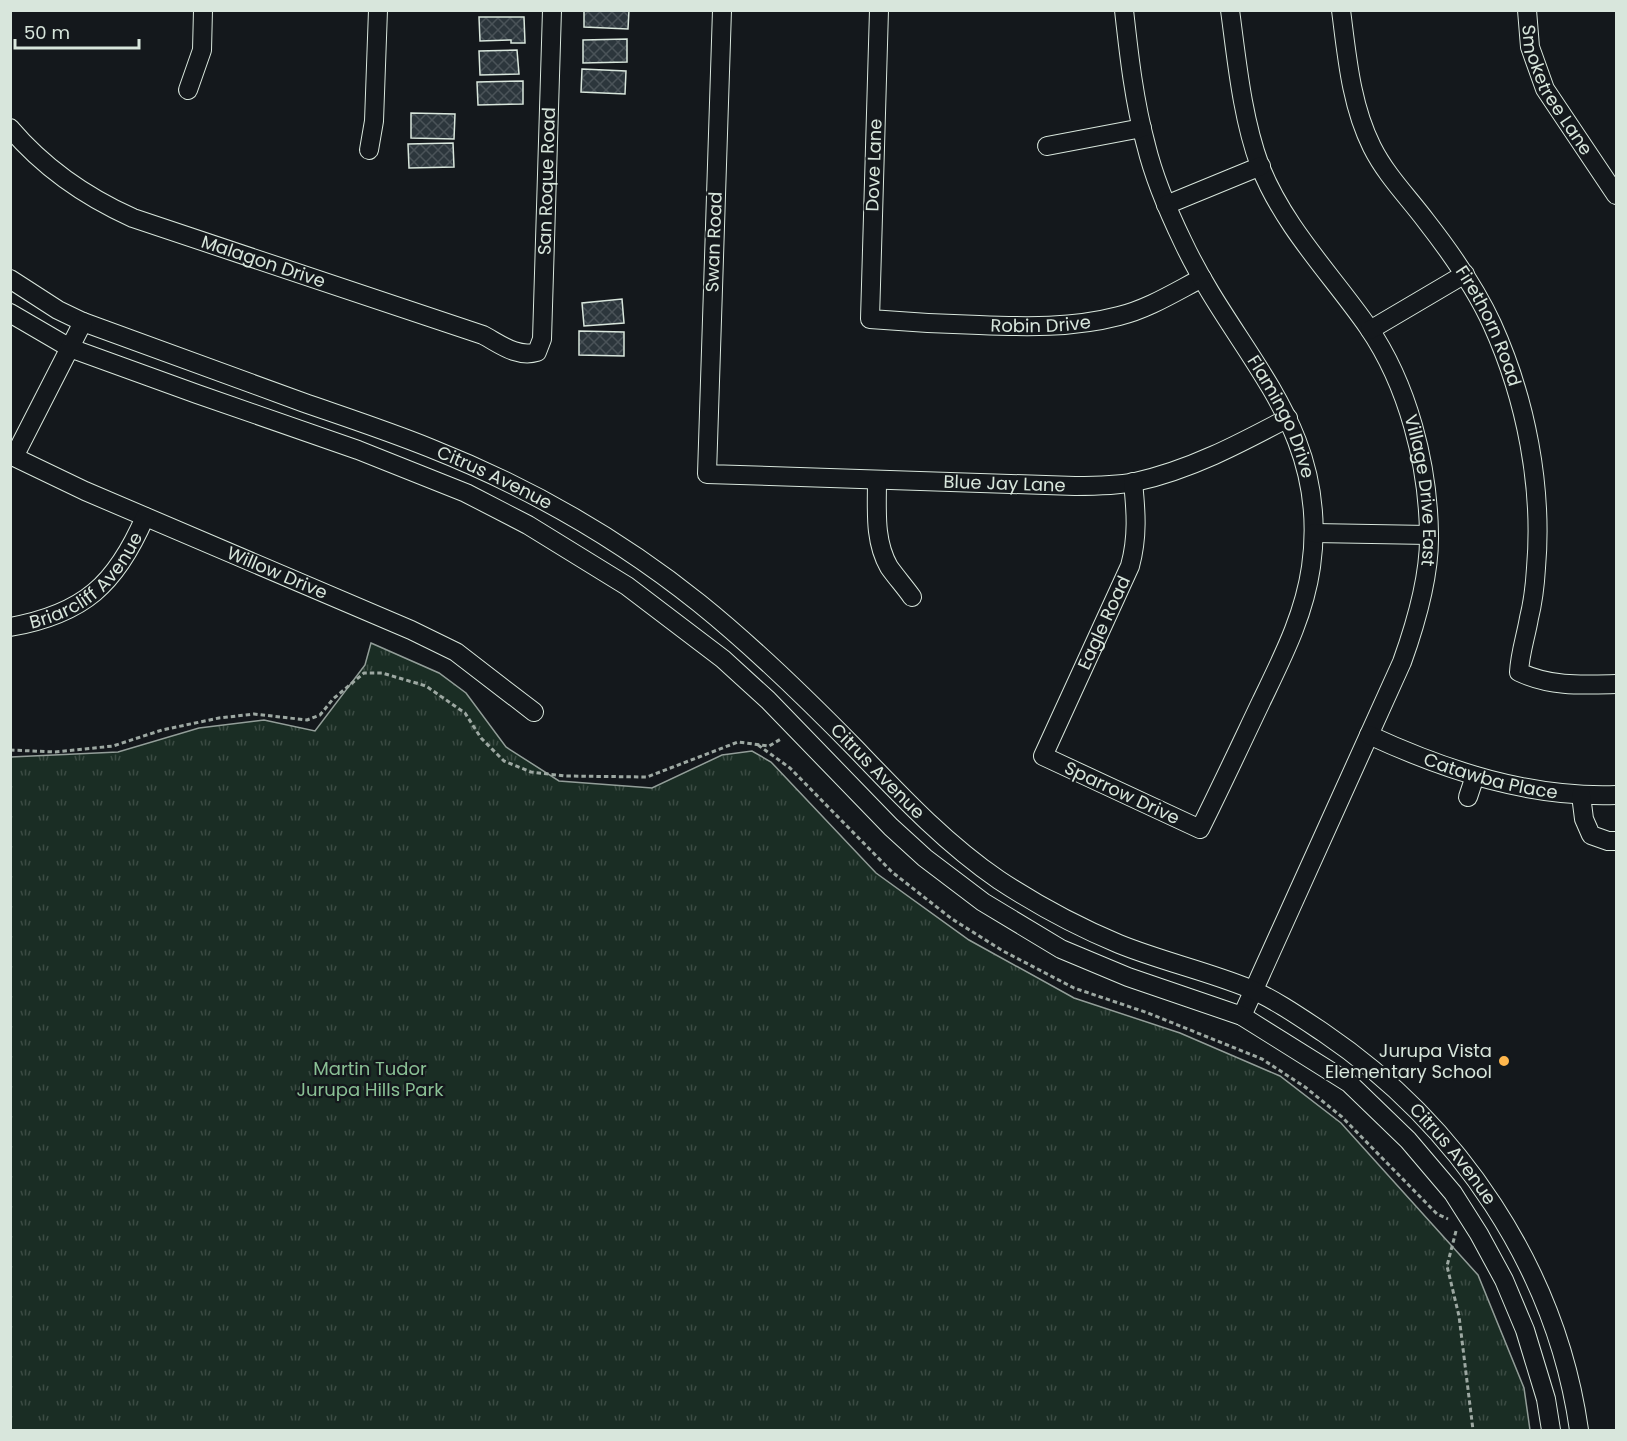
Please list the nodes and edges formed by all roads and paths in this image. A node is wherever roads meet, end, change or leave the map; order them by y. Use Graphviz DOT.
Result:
graph roads {
  1 [pos="203,10"];
  2 [pos="378,10"];
  3 [pos="552,10"];
  4 [pos="722,10"];
  5 [pos="879,10"];
  6 [pos="1124,10"];
  7 [pos="1230,10"];
  8 [pos="1341,10"];
  9 [pos="1527,10"];
  10 [pos="189,90"];
  11 [pos="10,128"];
  12 [pos="1142,128"];
  13 [pos="1047,146"];
  14 [pos="369,150"];
  15 [pos="1260,166"];
  16 [pos="1617,195"];
  17 [pos="1166,205"];
  18 [pos="1465,274"];
  19 [pos="1202,278"];
  20 [pos="10,279"];
  21 [pos="10,314"];
  22 [pos="870,319"];
  23 [pos="83,322"];
  24 [pos="1370,330"];
  25 [pos="70,348"];
  26 [pos="537,352"];
  27 [pos="1288,418"];
  28 [pos="12,456"];
  29 [pos="707,474"];
  30 [pos="877,480"];
  31 [pos="1132,482"];
  32 [pos="145,517"];
  33 [pos="1314,533"];
  34 [pos="1429,534"];
  35 [pos="912,597"];
  36 [pos="10,627"];
  37 [pos="1617,684"];
  38 [pos="534,712"];
  39 [pos="1369,735"];
  40 [pos="787,736"];
  41 [pos="758,745"];
  42 [pos="10,750"];
  43 [pos="1043,756"];
  44 [pos="1475,776"];
  45 [pos="1581,795"];
  46 [pos="1617,795"];
  47 [pos="1468,797"];
  48 [pos="1200,829"];
  49 [pos="1617,841"];
  50 [pos="1252,990"];
  51 [pos="1242,1016"];
  52 [pos="1473,1431"];
  53 [pos="1551,1431"];
  54 [pos="1579,1431"];
  1 -- 10 [label="street"];
  2 -- 14 [label="street"];
  3 -- 26 [label="street, San Roque Road"];
  4 -- 29 [label="street, Swan Road"];
  5 -- 22 [label="street, Dove Lane"];
  6 -- 12 [label="street, Flamingo Drive"];
  7 -- 15 [label="street, Village Drive East"];
  8 -- 18 [label="street, Firethorn Road"];
  9 -- 16 [label="street, Smoketree Lane"];
  11 -- 26 [label="street, Malagon Drive"];
  12 -- 13 [label="street"];
  12 -- 17 [label="street, Flamingo Drive"];
  15 -- 17 [label="street"];
  15 -- 24 [label="street, Village Drive East"];
  17 -- 19 [label="street, Flamingo Drive"];
  18 -- 24 [label="street"];
  18 -- 37 [label="street, Firethorn Road"];
  19 -- 22 [label="street, Robin Drive"];
  19 -- 27 [label="street, Flamingo Drive"];
  20 -- 23 [label="street, Citrus Avenue"];
  21 -- 25 [label="street, Citrus Avenue"];
  23 -- 25 [label="street"];
  23 -- 50 [label="street, Citrus Avenue"];
  24 -- 34 [label="street, Village Drive East"];
  25 -- 28 [label="street"];
  25 -- 51 [label="street, Citrus Avenue"];
  27 -- 31 [label="street, Blue Jay Lane"];
  27 -- 33 [label="street, Flamingo Drive"];
  28 -- 32 [label="street, Willow Drive"];
  29 -- 30 [label="street, Blue Jay Lane"];
  30 -- 31 [label="street, Blue Jay Lane"];
  30 -- 35 [label="street"];
  31 -- 43 [label="street, Eagle Road"];
  32 -- 36 [label="street, Briarcliff Avenue"];
  32 -- 38 [label="street, Willow Drive"];
  33 -- 34 [label="street"];
  33 -- 48 [label="street, Flamingo Drive"];
  34 -- 39 [label="street, Village Drive East"];
  39 -- 44 [label="street, Catawba Place"];
  39 -- 50 [label="street, Village Drive East"];
  40 -- 41 [label="path"];
  41 -- 42 [label="path"];
  41 -- 52 [label="path"];
  43 -- 48 [label="street, Sparrow Drive"];
  44 -- 45 [label="street, Catawba Place"];
  44 -- 47 [label="street"];
  45 -- 46 [label="street, Catawba Place"];
  45 -- 49 [label="street"];
  50 -- 51 [label="street, Village Drive East"];
  50 -- 54 [label="street, Citrus Avenue"];
  51 -- 53 [label="street, Citrus Avenue"];
}
